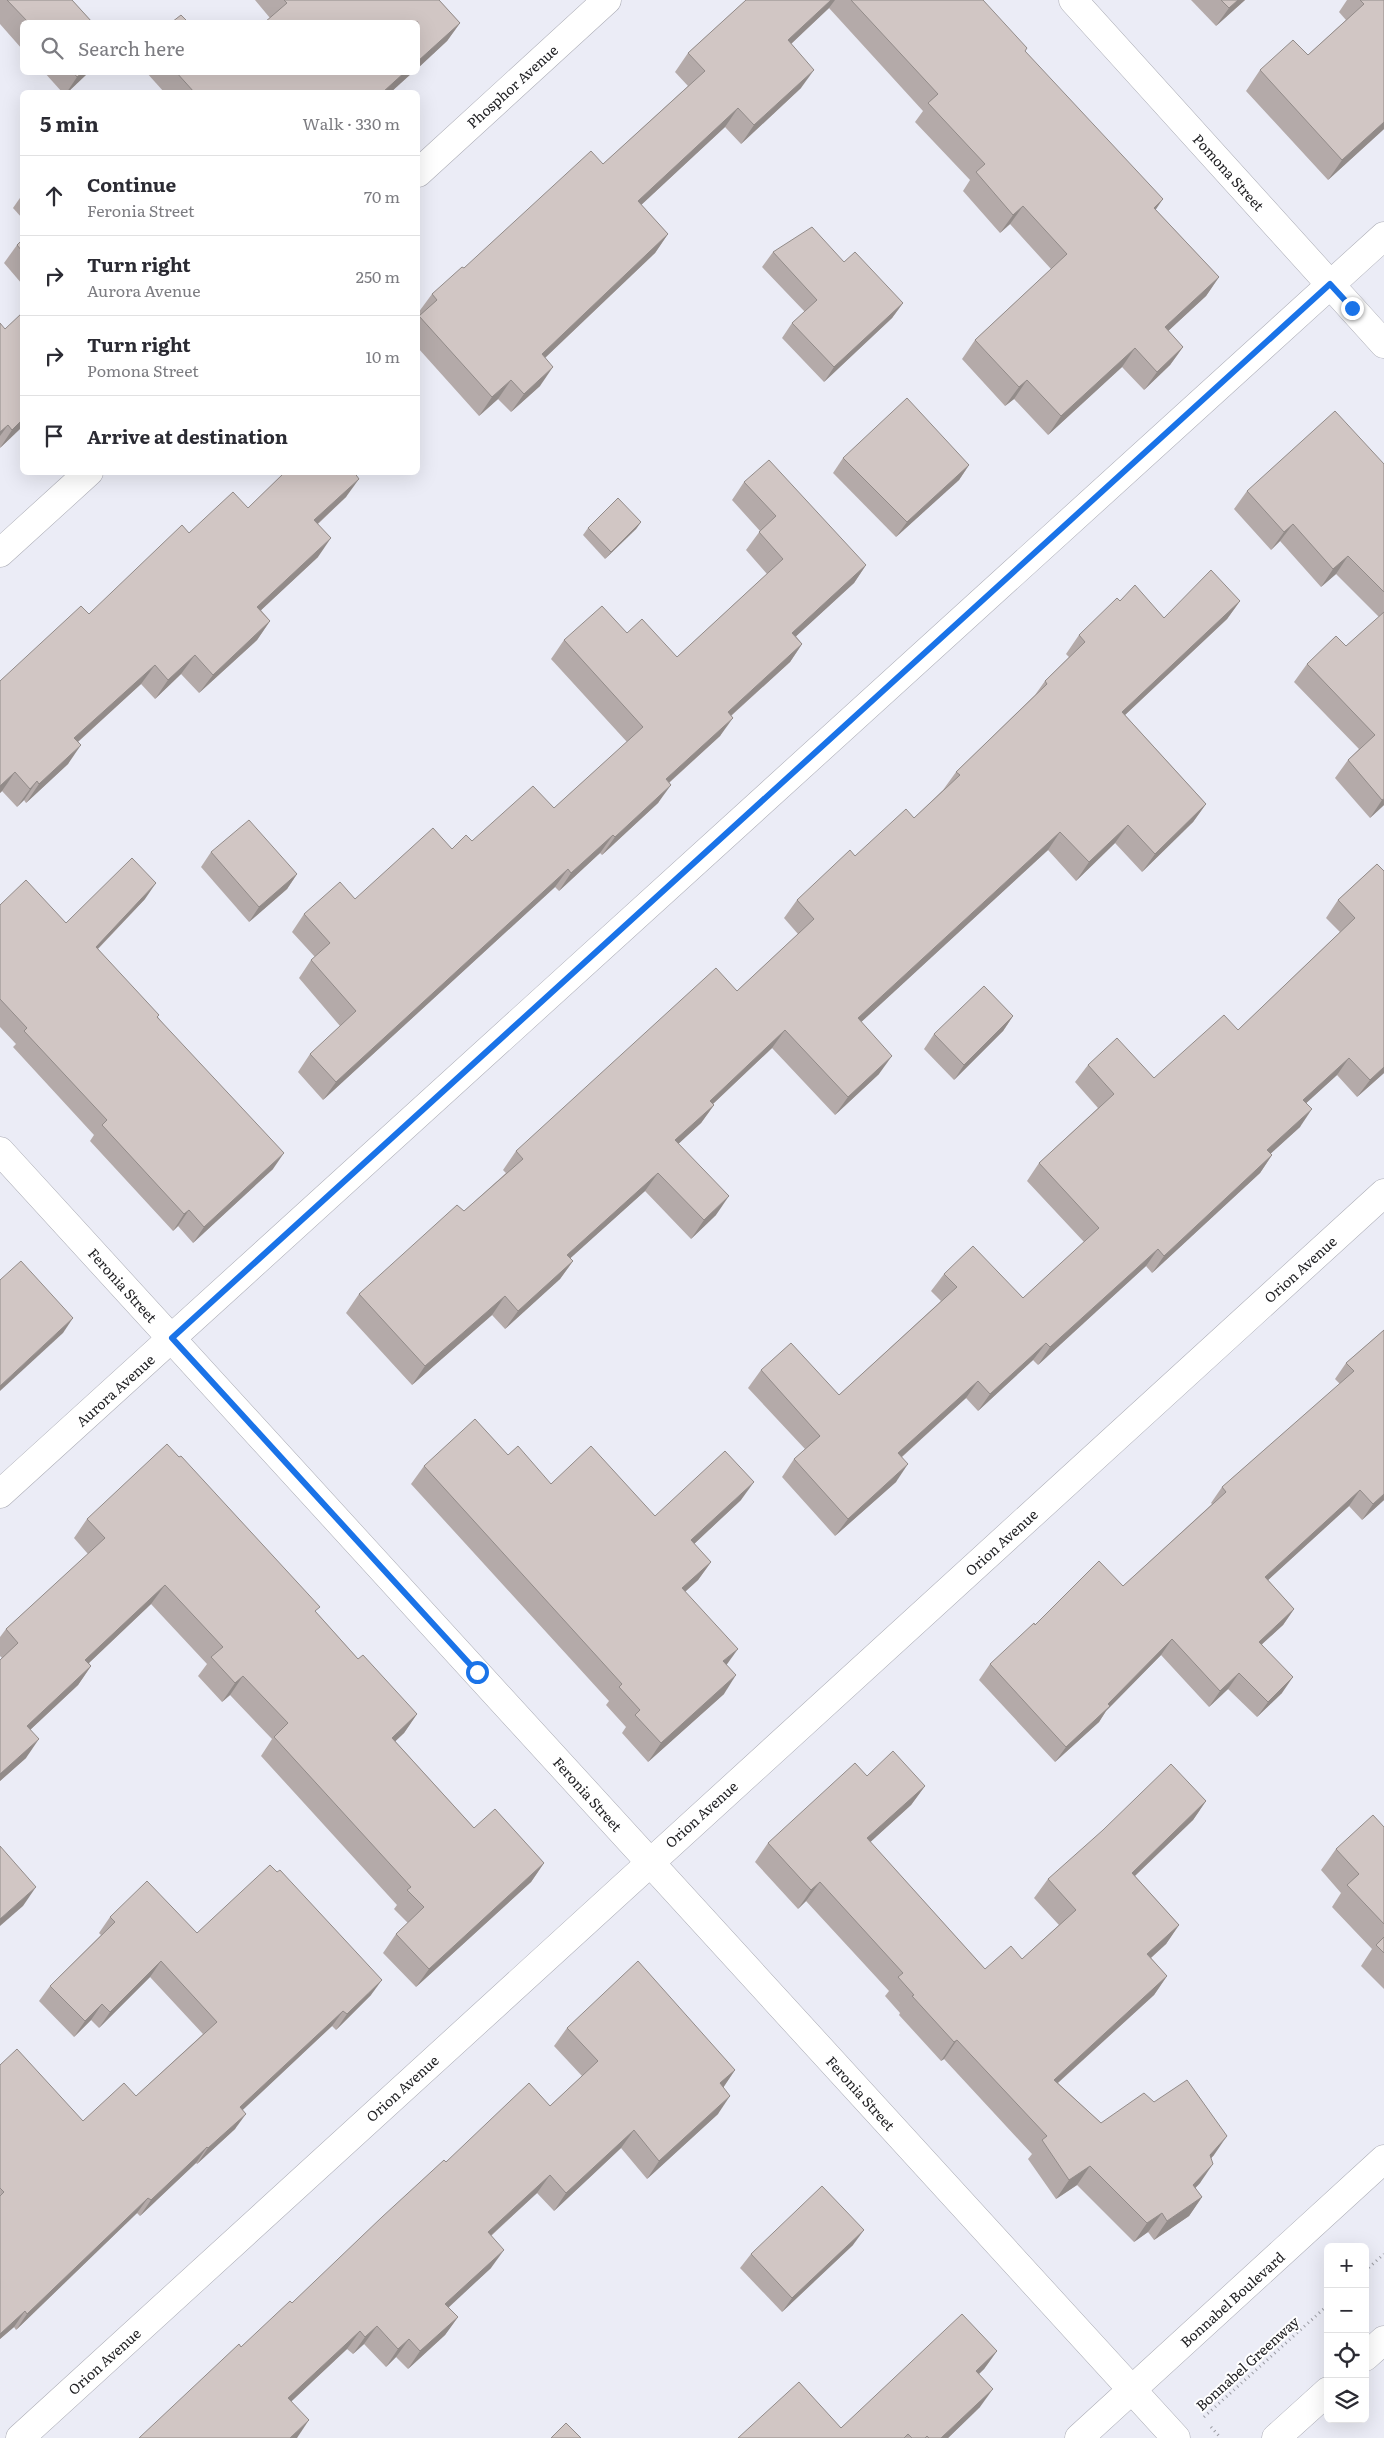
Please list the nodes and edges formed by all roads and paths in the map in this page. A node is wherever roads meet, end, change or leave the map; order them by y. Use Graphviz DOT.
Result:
graph roads {
  1 [pos="607,0"];
  2 [pos="1073,0"];
  3 [pos="420,171"];
  4 [pos="1384,236"];
  5 [pos="1330,284"];
  6 [pos="1384,344"];
  7 [pos="85,475"];
  8 [pos="0,553"];
  9 [pos="0,1151"];
  10 [pos="1384,1193"];
  11 [pos="172,1338"];
  12 [pos="0,1494"];
  13 [pos="650,1861"];
  14 [pos="1384,2159"];
  15 [pos="1384,2254"];
  16 [pos="1369,2267"];
  17 [pos="1324,2309"];
  18 [pos="1384,2340"];
  19 [pos="1369,2353"];
  20 [pos="1132,2390"];
  21 [pos="1324,2395"];
  22 [pos="1203,2418"];
  23 [pos="20,2438"];
  24 [pos="1079,2438"];
  25 [pos="1176,2438"];
  26 [pos="1276,2438"];
  1 -- 3 [label="street, Phosphor Avenue"];
  2 -- 5 [label="street, Pomona Street"];
  4 -- 5 [label="street, Aurora Avenue"];
  5 -- 6 [label="street, Pomona Street"];
  5 -- 11 [label="street, Aurora Avenue"];
  7 -- 8 [label="street"];
  9 -- 11 [label="street, Feronia Street"];
  10 -- 13 [label="street, Orion Avenue"];
  11 -- 12 [label="street, Aurora Avenue"];
  11 -- 13 [label="street, Feronia Street"];
  13 -- 20 [label="street, Feronia Street"];
  13 -- 23 [label="street, Orion Avenue"];
  14 -- 20 [label="street, Bonnabel Boulevard"];
  15 -- 16 [label="path"];
  17 -- 22 [label="path, Bonnabel Greenway"];
  18 -- 19 [label="street"];
  20 -- 24 [label="street, Bonnabel Boulevard"];
  20 -- 25 [label="street, Feronia Street"];
  21 -- 26 [label="street"];
}
